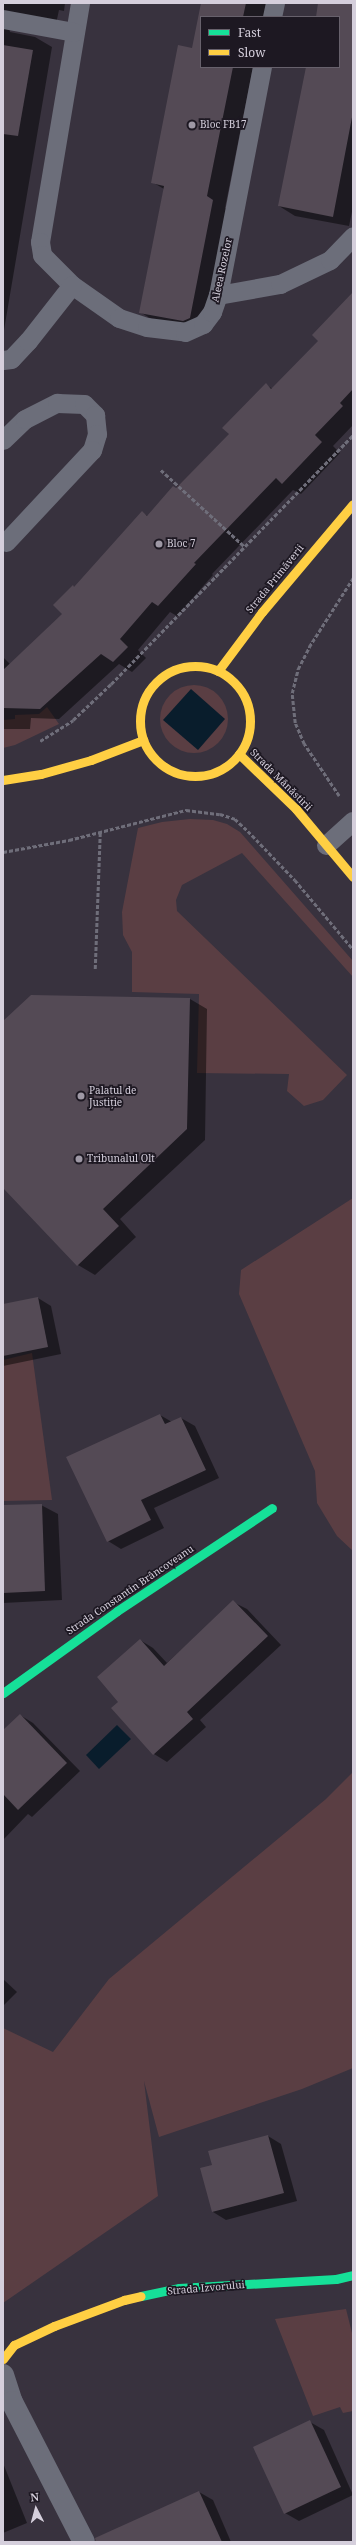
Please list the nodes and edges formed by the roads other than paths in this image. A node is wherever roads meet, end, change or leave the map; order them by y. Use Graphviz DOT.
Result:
graph roads {
  1 [pos="80,3"];
  2 [pos="275,3"];
  3 [pos="272,16"];
  4 [pos="3,19"];
  5 [pos="74,32"];
  6 [pos="262,68"];
  7 [pos="353,236"];
  8 [pos="72,285"];
  9 [pos="218,295"];
  10 [pos="3,360"];
  11 [pos="3,440"];
  12 [pos="353,504"];
  13 [pos="6,542"];
  14 [pos="218,671"];
  15 [pos="143,740"];
  16 [pos="239,754"];
  17 [pos="3,780"];
  18 [pos="353,821"];
  19 [pos="326,845"];
  20 [pos="353,877"];
  21 [pos="272,1508"];
  22 [pos="3,1692"];
  23 [pos="353,2275"];
  24 [pos="3,2359"];
  25 [pos="3,2375"];
  26 [pos="84,2542"];
  1 -- 5 [label="lane, Aleea Rozelor"];
  2 -- 3 [label="lane"];
  4 -- 5 [label="lane"];
  5 -- 8 [label="lane, Aleea Rozelor"];
  6 -- 9 [label="lane, Aleea Rozelor"];
  7 -- 9 [label="lane"];
  8 -- 9 [label="lane, Aleea Rozelor"];
  8 -- 10 [label="lane"];
  11 -- 13 [label="lane"];
  12 -- 14 [label="street, Strada Primăverii"];
  14 -- 15 [label="street"];
  14 -- 16 [label="street"];
  15 -- 16 [label="street"];
  15 -- 17 [label="street"];
  16 -- 19 [label="street, Strada Mănăstirii"];
  18 -- 19 [label="lane"];
  19 -- 20 [label="street, Strada Mănăstirii"];
  21 -- 22 [label="street, Strada Constantin Brâncoveanu"];
  23 -- 24 [label="street, Strada Izvorului"];
  25 -- 26 [label="street"];
}
